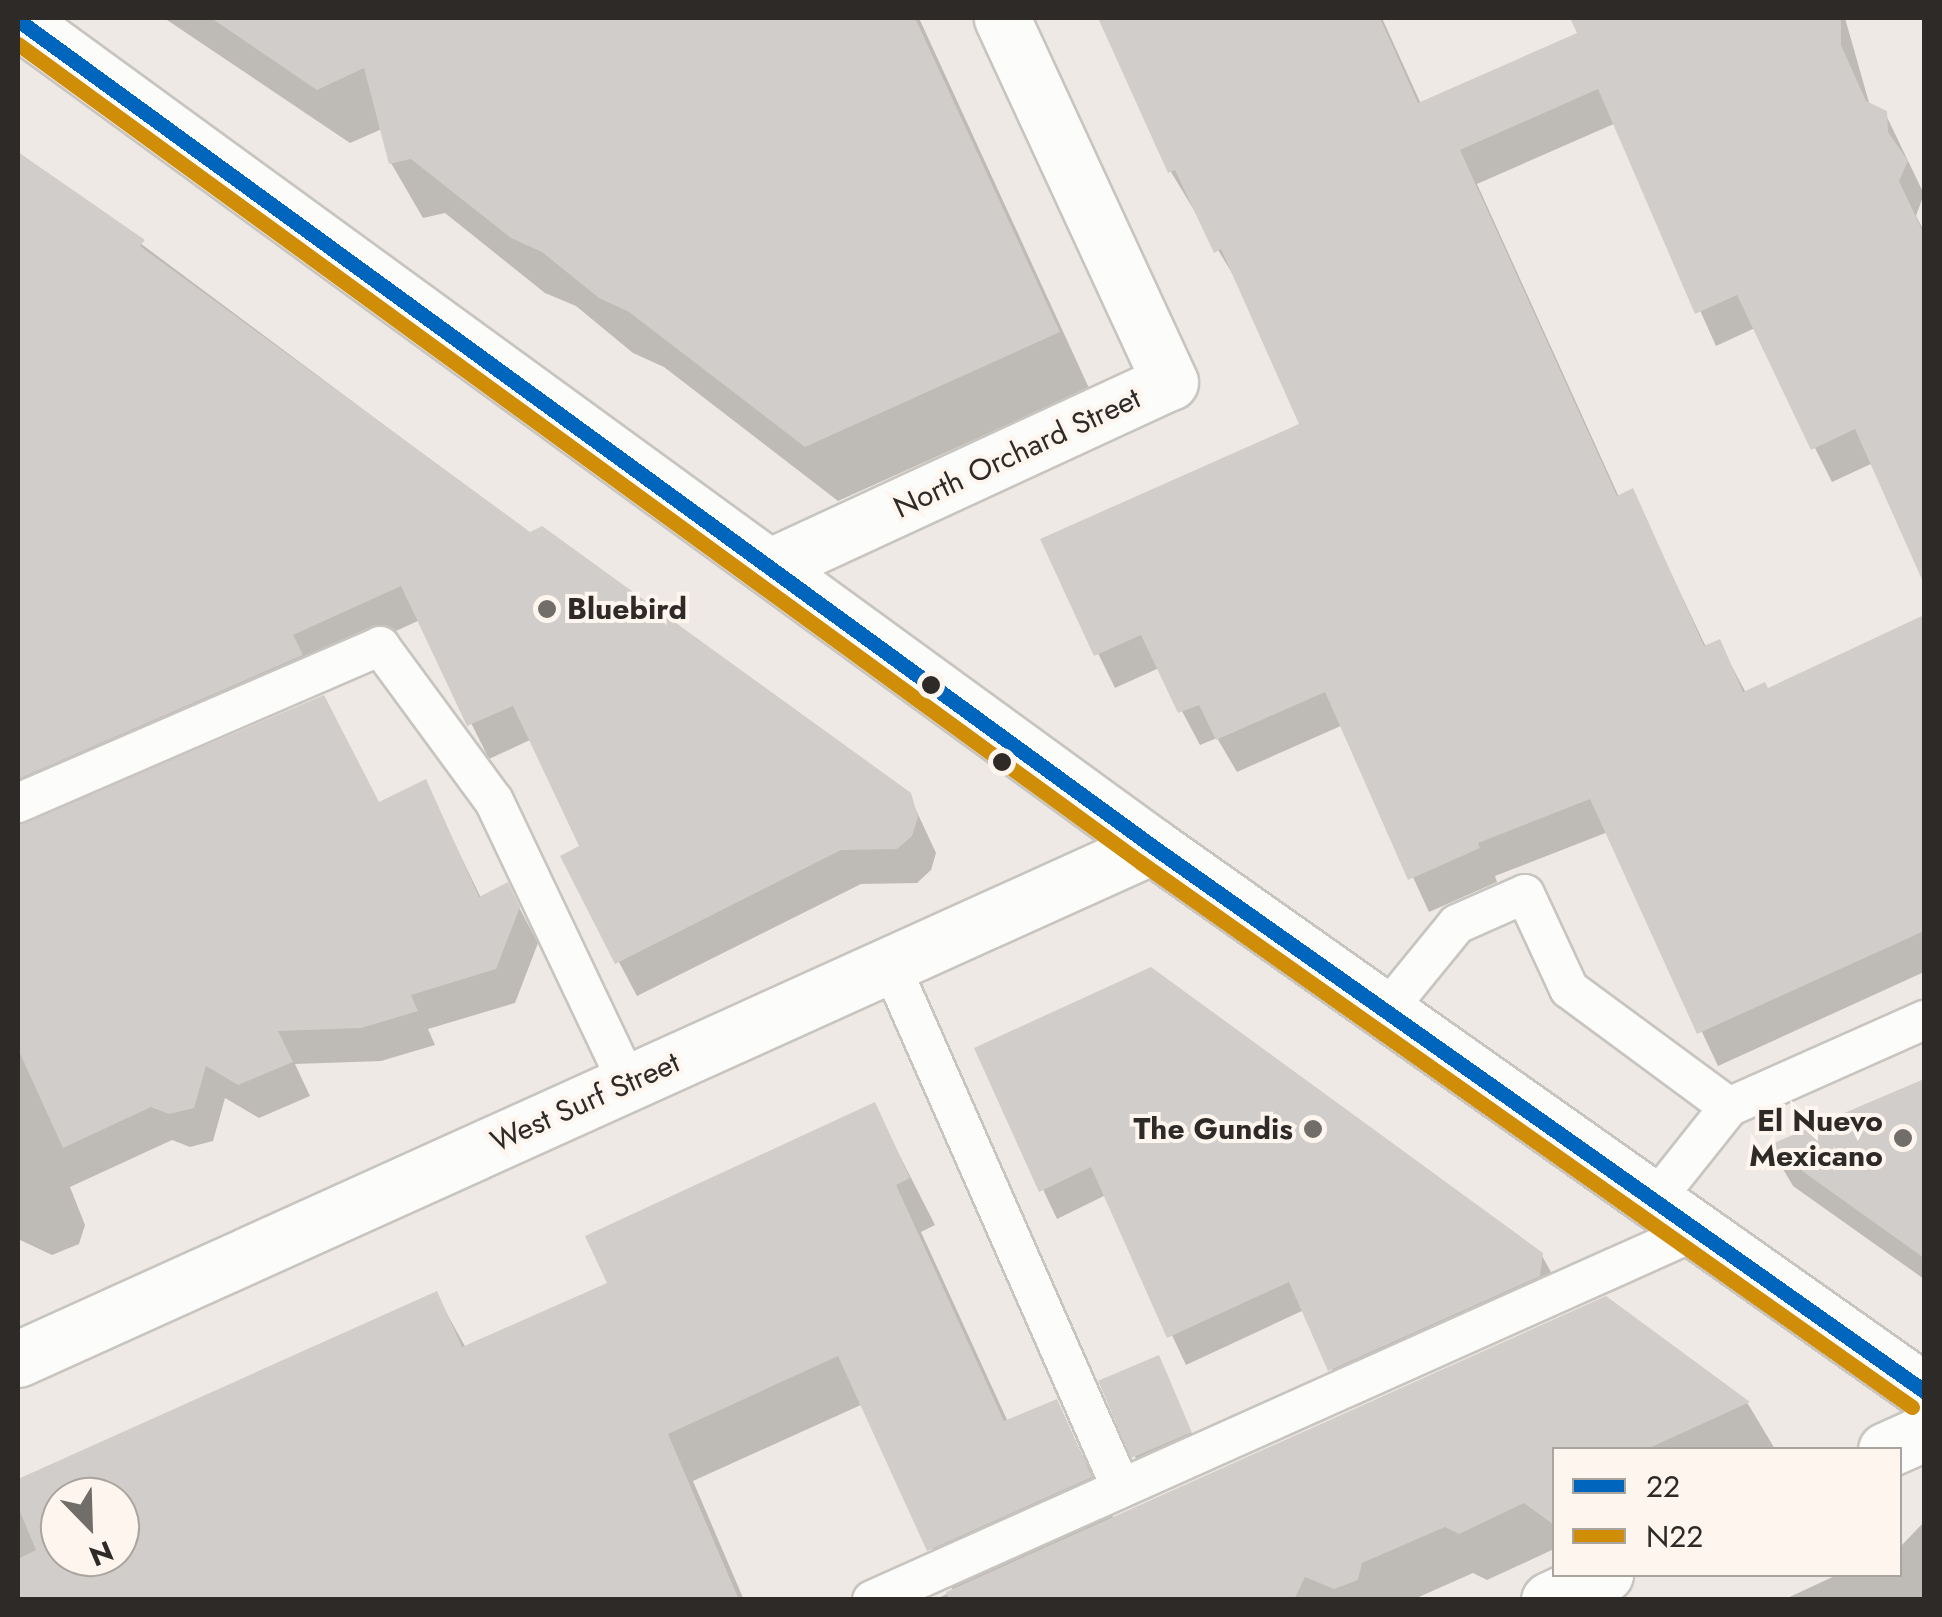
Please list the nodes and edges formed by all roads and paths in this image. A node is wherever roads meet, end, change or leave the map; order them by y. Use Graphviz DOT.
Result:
graph roads {
  1 [pos="1002,18"];
  2 [pos="18,20"];
  3 [pos="771,566"];
  4 [pos="18,803"];
  5 [pos="1152,846"];
  6 [pos="890,964"];
  7 [pos="1386,1010"];
  8 [pos="1924,1020"];
  9 [pos="628,1083"];
  10 [pos="1729,1107"];
  11 [pos="1676,1215"];
  12 [pos="18,1359"];
  13 [pos="1924,1391"];
  14 [pos="1924,1433"];
  15 [pos="1893,1447"];
  16 [pos="1122,1488"];
  17 [pos="872,1600"];
  1 -- 3 [label="main road, North Orchard Street"];
  2 -- 3 [label="main road"];
  3 -- 5 [label="main road"];
  4 -- 9 [label="lane"];
  5 -- 6 [label="main road, West Surf Street"];
  5 -- 7 [label="main road"];
  6 -- 9 [label="main road, West Surf Street"];
  6 -- 16 [label="lane"];
  7 -- 10 [label="lane"];
  7 -- 11 [label="main road"];
  8 -- 10 [label="lane"];
  9 -- 12 [label="main road, West Surf Street"];
  10 -- 11 [label="lane"];
  11 -- 13 [label="main road"];
  11 -- 16 [label="lane"];
  14 -- 15 [label="main road"];
  16 -- 17 [label="lane"];
}
